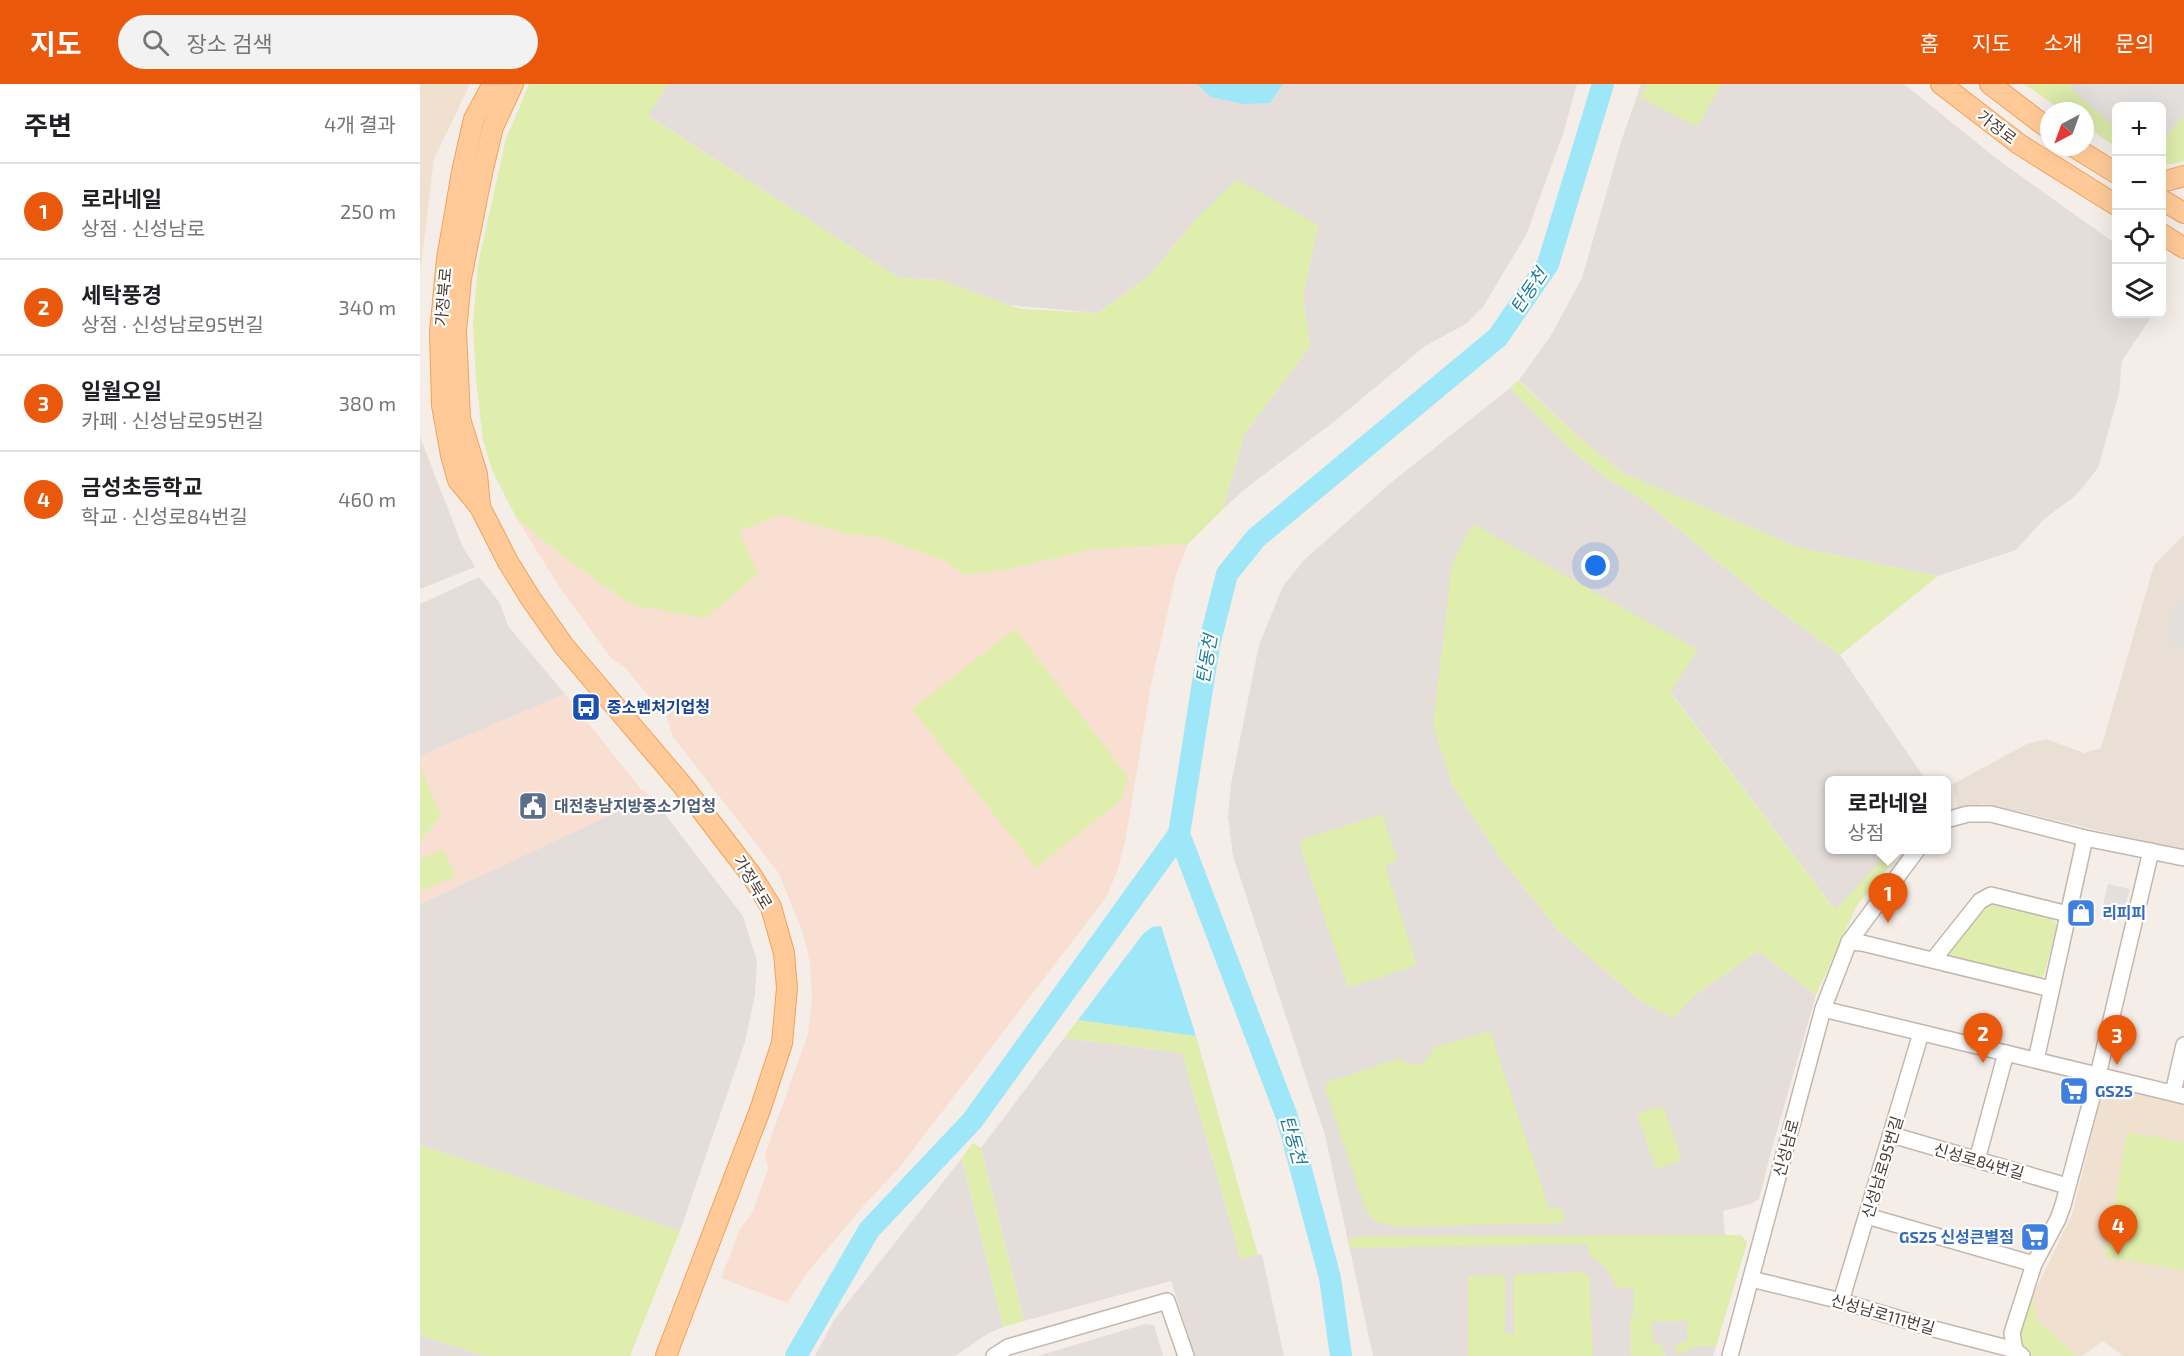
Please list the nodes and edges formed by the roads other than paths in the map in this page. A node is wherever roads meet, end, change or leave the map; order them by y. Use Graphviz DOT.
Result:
graph roads {
  1 [pos="493,84"];
  2 [pos="513,84"];
  3 [pos="1941,84"];
  4 [pos="1990,84"];
  5 [pos="2040,122"];
  6 [pos="2089,156"];
  7 [pos="2112,171"];
  8 [pos="2184,176"];
  9 [pos="2166,181"];
  10 [pos="2112,202"];
  11 [pos="2166,202"];
  12 [pos="2184,213"];
  13 [pos="480,507"];
  14 [pos="1951,819"];
  15 [pos="2085,838"];
  16 [pos="2151,851"];
  17 [pos="1913,854"];
  18 [pos="2184,858"];
  19 [pos="2068,914"];
  20 [pos="1848,942"];
  21 [pos="1933,960"];
  22 [pos="2051,989"];
  23 [pos="1823,1009"];
  24 [pos="1922,1033"];
  25 [pos="2184,1045"];
  26 [pos="2006,1053"];
  27 [pos="2036,1060"];
  28 [pos="2098,1075"];
  29 [pos="2179,1095"];
  30 [pos="1892,1135"];
  31 [pos="1977,1160"];
  32 [pos="2067,1186"];
  33 [pos="1867,1216"];
  34 [pos="2034,1264"];
  35 [pos="1751,1279"];
  36 [pos="1841,1301"];
  37 [pos="2018,1354"];
  38 [pos="666,1356"];
  39 [pos="994,1356"];
  40 [pos="1186,1356"];
  41 [pos="1730,1356"];
  1 -- 13 [label="main road, 가정북로"];
  2 -- 13 [label="main road, 가정북로"];
  3 -- 10 [label="main road, 가정로"];
  4 -- 5 [label="main road, 가정로"];
  6 -- 7 [label="main road"];
  8 -- 9 [label="main road"];
  11 -- 12 [label="main road"];
  13 -- 38 [label="main road, 가정북로"];
  14 -- 15 [label="street"];
  15 -- 16 [label="street"];
  15 -- 19 [label="street"];
  16 -- 18 [label="street"];
  16 -- 28 [label="street"];
  17 -- 20 [label="street, 신성남로"];
  19 -- 21 [label="street"];
  19 -- 22 [label="street"];
  20 -- 21 [label="street"];
  20 -- 23 [label="street, 신성남로"];
  21 -- 22 [label="street"];
  22 -- 27 [label="street"];
  23 -- 24 [label="street"];
  23 -- 35 [label="street, 신성남로"];
  24 -- 26 [label="street"];
  24 -- 30 [label="street, 신성남로95번길"];
  25 -- 29 [label="street"];
  26 -- 27 [label="street"];
  26 -- 31 [label="street"];
  27 -- 28 [label="street"];
  28 -- 29 [label="street"];
  28 -- 32 [label="street"];
  30 -- 31 [label="street, 신성로84번길"];
  30 -- 33 [label="street, 신성남로95번길"];
  31 -- 32 [label="street, 신성로84번길"];
  32 -- 34 [label="street"];
  33 -- 34 [label="street"];
  33 -- 36 [label="street, 신성남로95번길"];
  34 -- 37 [label="street"];
  35 -- 36 [label="street, 신성남로111번길"];
  35 -- 41 [label="street, 신성남로"];
  36 -- 37 [label="street, 신성남로111번길"];
  39 -- 40 [label="street"];
}
